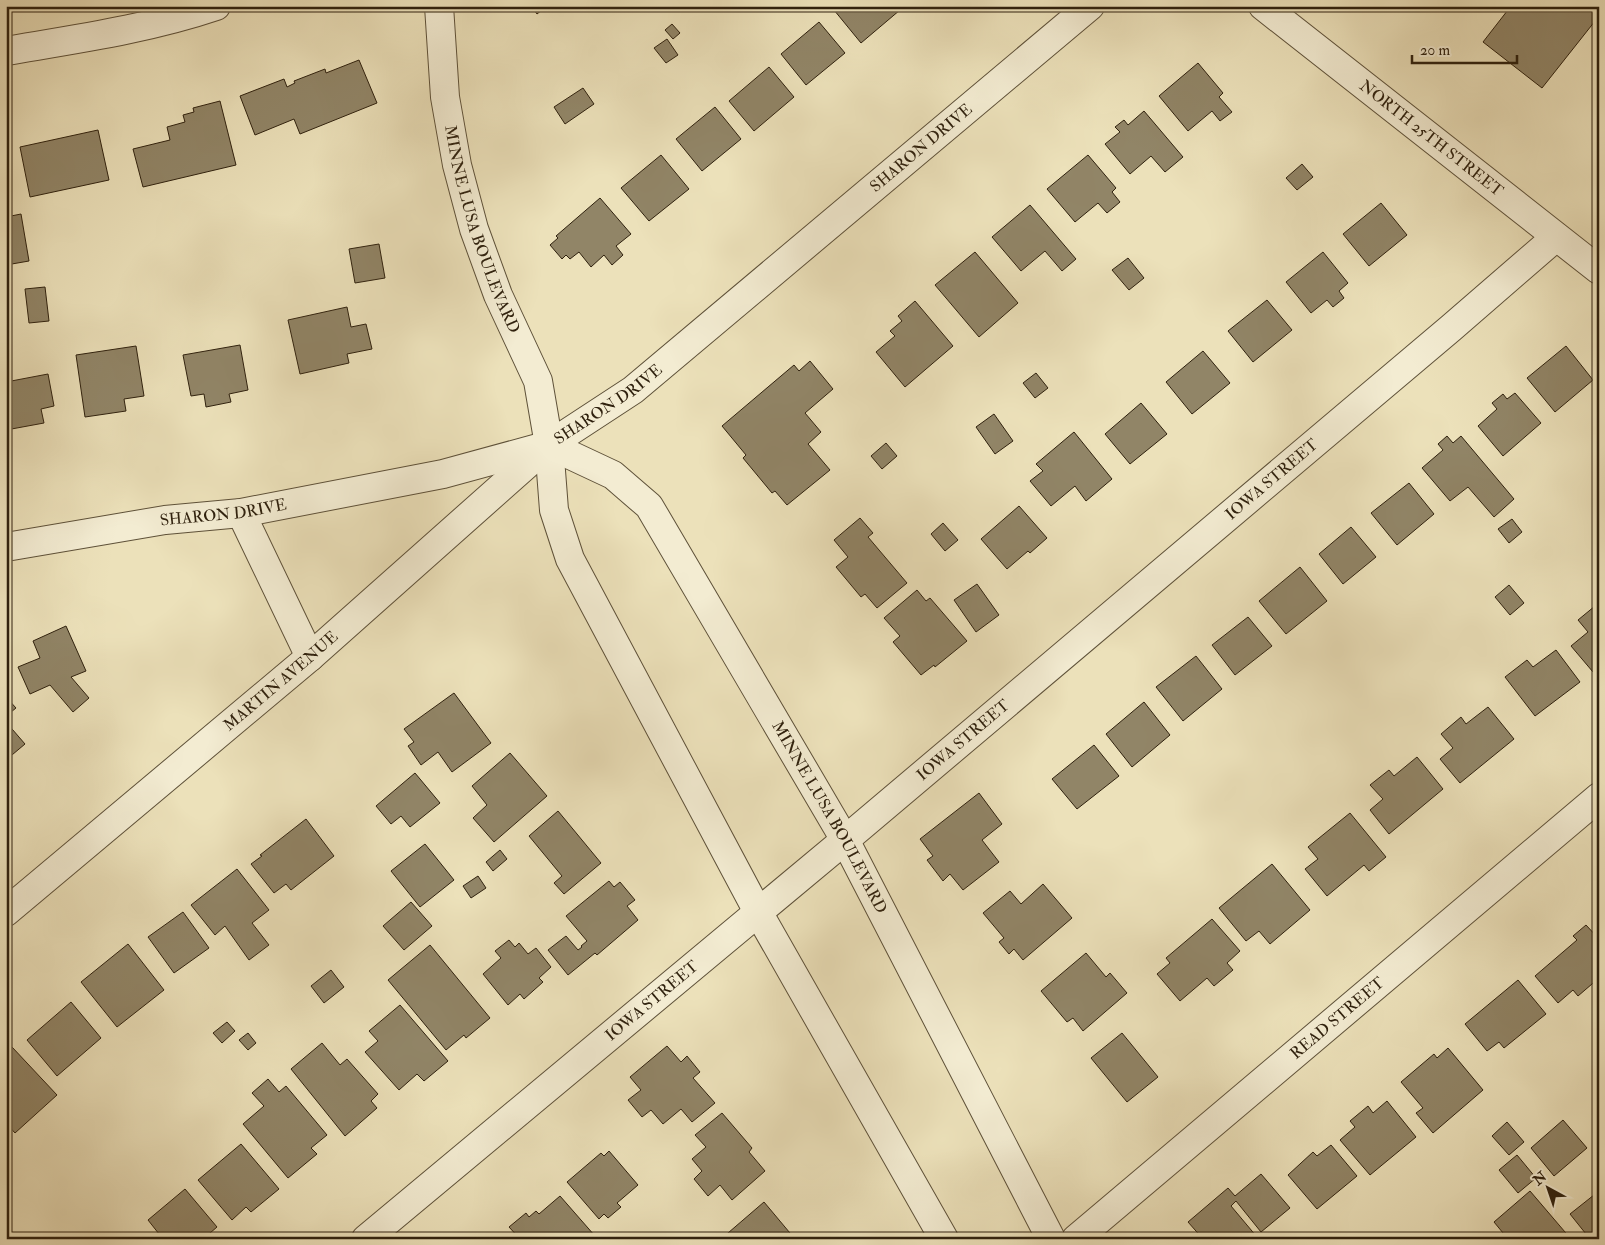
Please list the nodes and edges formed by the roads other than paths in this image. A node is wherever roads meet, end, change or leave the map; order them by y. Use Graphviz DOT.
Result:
graph roads {
  1 [pos="216,6"];
  2 [pos="439,6"];
  3 [pos="1090,6"];
  4 [pos="1262,6"];
  5 [pos="6,51"];
  6 [pos="1556,237"];
  7 [pos="1599,270"];
  8 [pos="549,445"];
  9 [pos="242,513"];
  10 [pos="6,547"];
  11 [pos="310,657"];
  12 [pos="1599,797"];
  13 [pos="845,840"];
  14 [pos="6,912"];
  15 [pos="758,912"];
  16 [pos="366,1239"];
  17 [pos="944,1239"];
  18 [pos="1052,1239"];
  19 [pos="1076,1239"];
  1 -- 5 [label="street"];
  2 -- 8 [label="street, MINNE LUSA BOULEVARD"];
  3 -- 8 [label="street, SHARON DRIVE"];
  4 -- 6 [label="street, NORTH 25TH STREET"];
  6 -- 7 [label="street, NORTH 25TH STREET"];
  6 -- 13 [label="street, IOWA STREET"];
  8 -- 9 [label="street, SHARON DRIVE"];
  8 -- 11 [label="street, MARTIN AVENUE"];
  8 -- 13 [label="street, MINNE LUSA BOULEVARD"];
  8 -- 15 [label="street, MINNE LUSA BOULEVARD"];
  9 -- 10 [label="street, SHARON DRIVE"];
  9 -- 11 [label="street"];
  11 -- 14 [label="street, MARTIN AVENUE"];
  12 -- 19 [label="street, READ STREET"];
  13 -- 15 [label="street, IOWA STREET"];
  13 -- 18 [label="street, MINNE LUSA BOULEVARD"];
  15 -- 16 [label="street, IOWA STREET"];
  15 -- 17 [label="street, MINNE LUSA BOULEVARD"];
}
